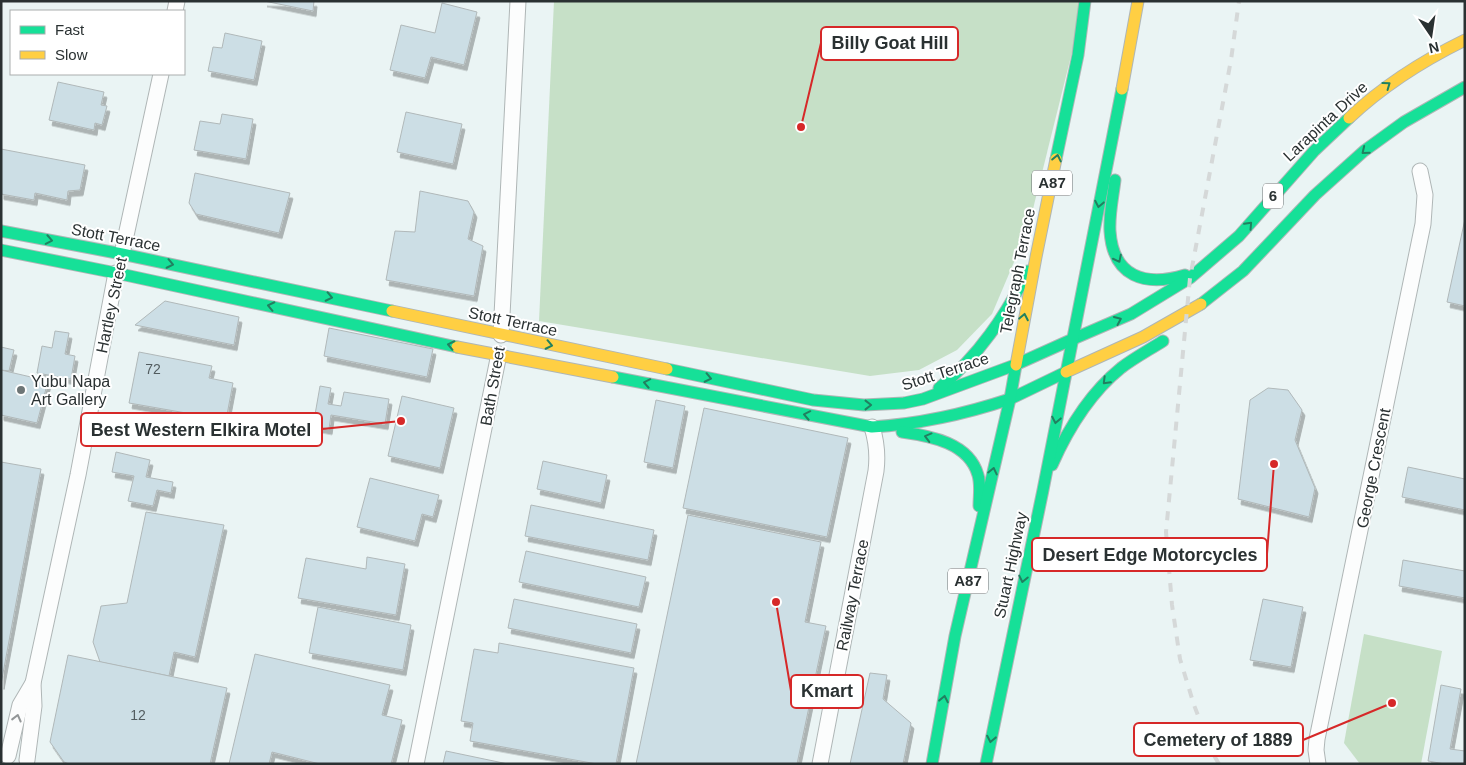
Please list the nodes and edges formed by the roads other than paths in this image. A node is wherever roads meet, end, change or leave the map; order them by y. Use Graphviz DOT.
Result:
graph roads {
  1 [pos="518,1"];
  2 [pos="1085,1"];
  3 [pos="1138,1"];
  4 [pos="1132,38"];
  5 [pos="1465,40"];
  6 [pos="162,75"];
  7 [pos="1465,87"];
  8 [pos="1420,172"];
  9 [pos="1,231"];
  10 [pos="1,250"];
  11 [pos="122,254"];
  12 [pos="1218,255"];
  13 [pos="1036,257"];
  14 [pos="116,273"];
  15 [pos="1239,276"];
  16 [pos="501,336"];
  17 [pos="1073,339"];
  18 [pos="499,354"];
  19 [pos="1015,365"];
  20 [pos="1066,372"];
  21 [pos="923,399"];
  22 [pos="1010,399"];
  23 [pos="872,427"];
  24 [pos="1043,490"];
  25 [pos="977,545"];
  26 [pos="33,683"];
  27 [pos="4,758"];
  28 [pos="29,762"];
  29 [pos="416,764"];
  30 [pos="820,764"];
  31 [pos="932,764"];
  32 [pos="986,764"];
  33 [pos="1318,764"];
  1 -- 16 [label="street, Bath Street"];
  13 -- 2 [label="main road, Telegraph Terrace / A87, one-way"];
  3 -- 4 [label="main road"];
  4 -- 12 [label="main road, one-way"];
  4 -- 17 [label="main road, one-way"];
  12 -- 5 [label="main road, Larapinta Drive / 6, one-way"];
  6 -- 11 [label="street, Hartley Street"];
  7 -- 15 [label="main road, 6, one-way"];
  8 -- 33 [label="street, George Crescent"];
  9 -- 11 [label="main road, Stott Terrace, one-way"];
  10 -- 14 [label="main road"];
  11 -- 14 [label="main road, Hartley Street"];
  11 -- 16 [label="main road, Stott Terrace, one-way"];
  17 -- 12 [label="main road, Larapinta Drive / 6, one-way"];
  19 -- 13 [label="main road, Telegraph Terrace / A87, one-way"];
  13 -- 21 [label="main road"];
  18 -- 14 [label="main road, one-way"];
  14 -- 26 [label="street, Hartley Street"];
  15 -- 20 [label="main road, 6"];
  15 -- 24 [label="main road, one-way"];
  16 -- 18 [label="main road, Bath Street"];
  16 -- 21 [label="main road, Stott Terrace, one-way"];
  17 -- 19 [label="main road, 6"];
  17 -- 20 [label="main road"];
  23 -- 18 [label="main road, one-way"];
  18 -- 29 [label="street, Bath Street"];
  19 -- 21 [label="main road, Stott Terrace"];
  19 -- 22 [label="main road, Telegraph Terrace / A87"];
  20 -- 22 [label="main road, 6"];
  20 -- 24 [label="main road, Stuart Highway, one-way"];
  22 -- 23 [label="main road"];
  25 -- 22 [label="main road, A87, one-way"];
  25 -- 23 [label="main road, one-way"];
  23 -- 30 [label="street, Railway Terrace"];
  24 -- 32 [label="main road, Stuart Highway, one-way"];
  31 -- 25 [label="main road, A87, one-way"];
  27 -- 26 [label="street, Hartley Street, one-way"];
  26 -- 28 [label="street, Hartley Street"];
  27 -- 28 [label="street"];
}
